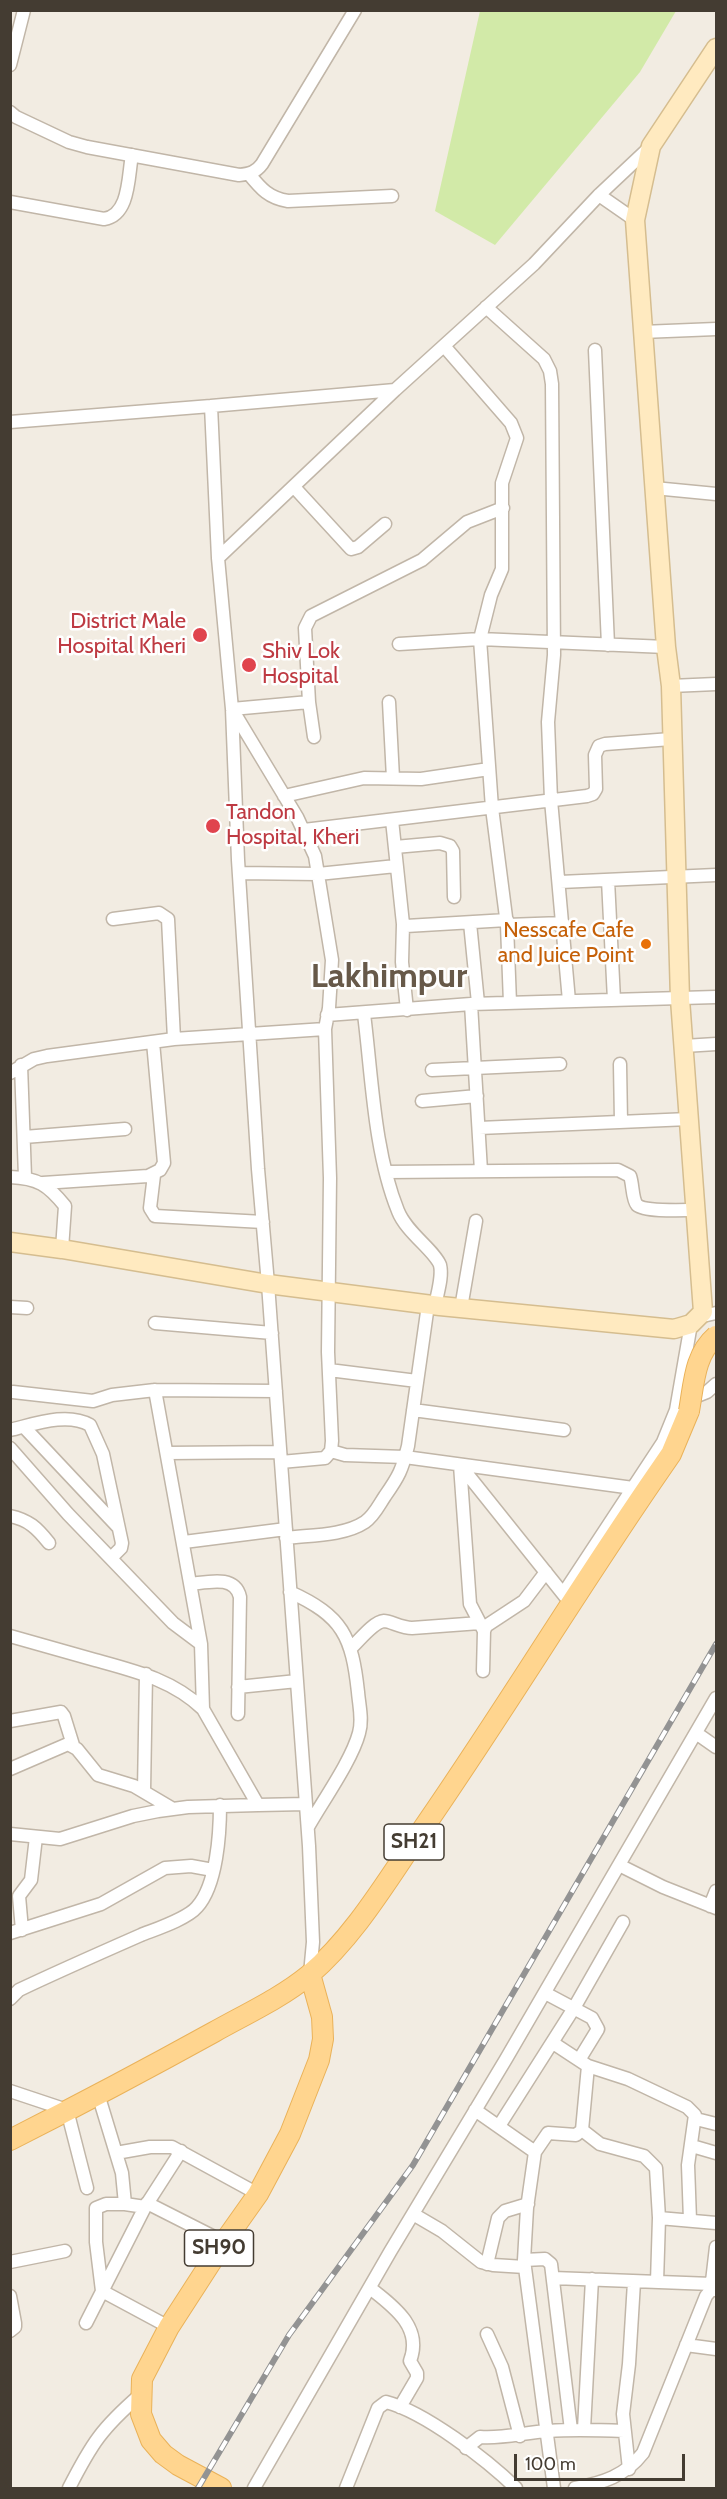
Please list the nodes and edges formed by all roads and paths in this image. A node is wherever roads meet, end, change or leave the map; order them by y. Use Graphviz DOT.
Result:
graph roads {
  1 [pos="24,10"];
  2 [pos="355,10"];
  3 [pos="716,52"];
  4 [pos="10,65"];
  5 [pos="10,112"];
  6 [pos="651,146"];
  7 [pos="132,155"];
  8 [pos="249,174"];
  9 [pos="598,195"];
  10 [pos="392,196"];
  11 [pos="10,202"];
  12 [pos="635,220"];
  13 [pos="486,307"];
  14 [pos="717,329"];
  15 [pos="642,332"];
  16 [pos="444,346"];
  17 [pos="595,350"];
  18 [pos="395,390"];
  19 [pos="211,406"];
  20 [pos="10,422"];
  21 [pos="294,487"];
  22 [pos="654,489"];
  23 [pos="717,494"];
  24 [pos="503,508"];
  25 [pos="385,524"];
  26 [pos="218,558"];
  27 [pos="480,639"];
  28 [pos="554,643"];
  29 [pos="399,644"];
  30 [pos="608,645"];
  31 [pos="666,647"];
  32 [pos="717,684"];
  33 [pos="671,686"];
  34 [pos="309,702"];
  35 [pos="389,702"];
  36 [pos="232,710"];
  37 [pos="314,736"];
  38 [pos="671,739"];
  39 [pos="489,769"];
  40 [pos="393,778"];
  41 [pos="284,796"];
  42 [pos="551,800"];
  43 [pos="492,808"];
  44 [pos="392,820"];
  45 [pos="304,830"];
  46 [pos="394,847"];
  47 [pos="396,866"];
  48 [pos="239,873"];
  49 [pos="318,874"];
  50 [pos="717,875"];
  51 [pos="677,876"];
  52 [pos="608,880"];
  53 [pos="560,882"];
  54 [pos="454,897"];
  55 [pos="113,919"];
  56 [pos="470,922"];
  57 [pos="507,923"];
  58 [pos="563,923"];
  59 [pos="403,924"];
  60 [pos="717,997"];
  61 [pos="680,999"];
  62 [pos="614,1000"];
  63 [pos="569,1001"];
  64 [pos="474,1003"];
  65 [pos="510,1003"];
  66 [pos="407,1010"];
  67 [pos="364,1014"];
  68 [pos="327,1015"];
  69 [pos="325,1029"];
  70 [pos="249,1033"];
  71 [pos="174,1039"];
  72 [pos="153,1042"];
  73 [pos="717,1044"];
  74 [pos="684,1046"];
  75 [pos="560,1064"];
  76 [pos="620,1064"];
  77 [pos="21,1065"];
  78 [pos="475,1068"];
  79 [pos="432,1070"];
  80 [pos="10,1073"];
  81 [pos="477,1096"];
  82 [pos="422,1101"];
  83 [pos="689,1119"];
  84 [pos="621,1122"];
  85 [pos="479,1128"];
  86 [pos="125,1129"];
  87 [pos="24,1137"];
  88 [pos="481,1171"];
  89 [pos="386,1172"];
  90 [pos="154,1175"];
  91 [pos="10,1176"];
  92 [pos="25,1177"];
  93 [pos="43,1183"];
  94 [pos="696,1210"];
  95 [pos="476,1221"];
  96 [pos="263,1222"];
  97 [pos="10,1242"];
  98 [pos="62,1248"];
  99 [pos="268,1284"];
  100 [pos="328,1292"];
  101 [pos="431,1305"];
  102 [pos="10,1307"];
  103 [pos="27,1308"];
  104 [pos="461,1308"];
  105 [pos="717,1313"];
  106 [pos="694,1321"];
  107 [pos="155,1323"];
  108 [pos="272,1333"];
  109 [pos="717,1336"];
  110 [pos="329,1370"];
  111 [pos="417,1381"];
  112 [pos="717,1384"];
  113 [pos="155,1390"];
  114 [pos="276,1391"];
  115 [pos="13,1392"];
  116 [pos="683,1407"];
  117 [pos="413,1410"];
  118 [pos="24,1427"];
  119 [pos="10,1430"];
  120 [pos="564,1430"];
  121 [pos="10,1448"];
  122 [pos="331,1451"];
  123 [pos="167,1454"];
  124 [pos="281,1457"];
  125 [pos="405,1457"];
  126 [pos="460,1465"];
  127 [pos="633,1488"];
  128 [pos="10,1516"];
  129 [pos="119,1528"];
  130 [pos="286,1533"];
  131 [pos="184,1542"];
  132 [pos="49,1543"];
  133 [pos="111,1558"];
  134 [pos="546,1572"];
  135 [pos="191,1584"];
  136 [pos="290,1592"];
  137 [pos="567,1598"];
  138 [pos="482,1627"];
  139 [pos="10,1636"];
  140 [pos="201,1644"];
  141 [pos="351,1648"];
  142 [pos="483,1671"];
  143 [pos="146,1674"];
  144 [pos="297,1681"];
  145 [pos="238,1687"];
  146 [pos="717,1698"];
  147 [pos="203,1709"];
  148 [pos="238,1714"];
  149 [pos="10,1721"];
  150 [pos="696,1733"];
  151 [pos="73,1745"];
  152 [pos="717,1747"];
  153 [pos="10,1769"];
  154 [pos="144,1791"];
  155 [pos="306,1804"];
  156 [pos="220,1805"];
  157 [pos="258,1805"];
  158 [pos="173,1809"];
  159 [pos="307,1828"];
  160 [pos="10,1834"];
  161 [pos="36,1838"];
  162 [pos="619,1865"];
  163 [pos="213,1870"];
  164 [pos="717,1891"];
  165 [pos="713,1907"];
  166 [pos="623,1922"];
  167 [pos="16,1931"];
  168 [pos="310,1974"];
  169 [pos="545,1993"];
  170 [pos="10,1999"];
  171 [pos="574,2008"];
  172 [pos="553,2043"];
  173 [pos="583,2063"];
  174 [pos="10,2091"];
  175 [pos="98,2094"];
  176 [pos="67,2110"];
  177 [pos="475,2110"];
  178 [pos="696,2120"];
  179 [pos="717,2124"];
  180 [pos="499,2126"];
  181 [pos="582,2130"];
  182 [pos="10,2140"];
  183 [pos="692,2146"];
  184 [pos="181,2151"];
  185 [pos="535,2152"];
  186 [pos="116,2153"];
  187 [pos="717,2153"];
  188 [pos="87,2188"];
  189 [pos="258,2194"];
  190 [pos="125,2204"];
  191 [pos="528,2204"];
  192 [pos="146,2205"];
  193 [pos="413,2214"];
  194 [pos="660,2218"];
  195 [pos="690,2220"];
  196 [pos="717,2223"];
  197 [pos="224,2242"];
  198 [pos="717,2247"];
  199 [pos="65,2251"];
  200 [pos="10,2262"];
  201 [pos="487,2264"];
  202 [pos="524,2264"];
  203 [pos="553,2278"];
  204 [pos="592,2279"];
  205 [pos="634,2282"];
  206 [pos="657,2282"];
  207 [pos="369,2288"];
  208 [pos="713,2288"];
  209 [pos="102,2292"];
  210 [pos="10,2296"];
  211 [pos="86,2323"];
  212 [pos="169,2328"];
  213 [pos="10,2331"];
  214 [pos="487,2334"];
  215 [pos="686,2345"];
  216 [pos="717,2349"];
  217 [pos="140,2395"];
  218 [pos="400,2407"];
  219 [pos="584,2429"];
  220 [pos="571,2430"];
  221 [pos="547,2431"];
  222 [pos="624,2431"];
  223 [pos="520,2436"];
  224 [pos="466,2448"];
  225 [pos="629,2469"];
  226 [pos="69,2488"];
  227 [pos="222,2488"];
  228 [pos="254,2488"];
  229 [pos="346,2488"];
  230 [pos="516,2488"];
  231 [pos="554,2488"];
  232 [pos="574,2488"];
  1 -- 4 [label="street"];
  2 -- 8 [label="street"];
  3 -- 6 [label="street"];
  5 -- 7 [label="street"];
  6 -- 9 [label="street"];
  6 -- 12 [label="street"];
  7 -- 8 [label="street"];
  7 -- 11 [label="street"];
  8 -- 10 [label="street"];
  9 -- 12 [label="street"];
  9 -- 13 [label="street"];
  12 -- 15 [label="street"];
  13 -- 16 [label="street"];
  13 -- 28 [label="street"];
  14 -- 15 [label="street"];
  15 -- 22 [label="street"];
  16 -- 18 [label="street"];
  16 -- 24 [label="street"];
  17 -- 30 [label="street"];
  18 -- 19 [label="street"];
  18 -- 21 [label="street"];
  19 -- 20 [label="street"];
  19 -- 26 [label="street"];
  21 -- 25 [label="street"];
  21 -- 26 [label="street"];
  22 -- 23 [label="street"];
  22 -- 31 [label="street"];
  24 -- 27 [label="street"];
  24 -- 34 [label="street"];
  26 -- 36 [label="street"];
  27 -- 28 [label="street"];
  27 -- 29 [label="street"];
  27 -- 39 [label="street"];
  28 -- 30 [label="street"];
  28 -- 42 [label="street"];
  30 -- 31 [label="street"];
  31 -- 33 [label="street"];
  32 -- 33 [label="street"];
  33 -- 38 [label="street"];
  34 -- 36 [label="street"];
  34 -- 37 [label="street"];
  35 -- 40 [label="street"];
  36 -- 41 [label="street"];
  36 -- 48 [label="street"];
  38 -- 42 [label="street"];
  38 -- 51 [label="street"];
  39 -- 40 [label="street"];
  39 -- 43 [label="street"];
  40 -- 41 [label="street"];
  41 -- 45 [label="street"];
  42 -- 43 [label="street"];
  42 -- 53 [label="street"];
  43 -- 44 [label="street"];
  43 -- 57 [label="street"];
  44 -- 45 [label="street"];
  44 -- 46 [label="street"];
  45 -- 49 [label="street"];
  46 -- 47 [label="street"];
  46 -- 54 [label="street"];
  47 -- 49 [label="street"];
  47 -- 59 [label="street"];
  48 -- 49 [label="street"];
  48 -- 70 [label="street"];
  49 -- 68 [label="street"];
  50 -- 51 [label="street"];
  51 -- 52 [label="street"];
  51 -- 61 [label="street"];
  52 -- 53 [label="street"];
  52 -- 62 [label="street"];
  53 -- 58 [label="street"];
  55 -- 71 [label="street"];
  56 -- 57 [label="street"];
  56 -- 59 [label="street"];
  56 -- 64 [label="street"];
  57 -- 58 [label="street"];
  57 -- 65 [label="street"];
  58 -- 63 [label="street"];
  59 -- 66 [label="street"];
  60 -- 61 [label="street"];
  61 -- 62 [label="street"];
  61 -- 74 [label="street"];
  62 -- 63 [label="street"];
  63 -- 65 [label="street"];
  64 -- 65 [label="street"];
  64 -- 66 [label="street"];
  64 -- 78 [label="street"];
  66 -- 67 [label="street"];
  67 -- 68 [label="street"];
  67 -- 89 [label="street"];
  68 -- 69 [label="street"];
  69 -- 70 [label="street"];
  69 -- 100 [label="street"];
  70 -- 71 [label="street"];
  70 -- 96 [label="street"];
  71 -- 72 [label="street"];
  72 -- 77 [label="street"];
  72 -- 90 [label="street"];
  73 -- 74 [label="street"];
  74 -- 83 [label="street"];
  75 -- 78 [label="street"];
  76 -- 84 [label="street"];
  77 -- 80 [label="street"];
  77 -- 87 [label="street"];
  78 -- 79 [label="street"];
  78 -- 81 [label="street"];
  81 -- 82 [label="street"];
  81 -- 85 [label="street"];
  83 -- 84 [label="street"];
  83 -- 94 [label="street"];
  84 -- 85 [label="street"];
  85 -- 88 [label="street"];
  86 -- 87 [label="street"];
  87 -- 92 [label="street"];
  88 -- 89 [label="street"];
  88 -- 94 [label="street"];
  89 -- 101 [label="street"];
  90 -- 93 [label="street"];
  90 -- 96 [label="street"];
  91 -- 92 [label="street"];
  92 -- 93 [label="street"];
  93 -- 98 [label="street"];
  94 -- 106 [label="street"];
  95 -- 104 [label="street"];
  96 -- 99 [label="street"];
  97 -- 98 [label="street"];
  98 -- 99 [label="street"];
  99 -- 100 [label="street"];
  99 -- 108 [label="street"];
  100 -- 101 [label="street"];
  100 -- 110 [label="street"];
  101 -- 104 [label="street"];
  101 -- 111 [label="street"];
  102 -- 103 [label="street"];
  104 -- 106 [label="street"];
  105 -- 106 [label="street"];
  106 -- 116 [label="street"];
  107 -- 108 [label="street"];
  108 -- 114 [label="street"];
  109 -- 116 [label="main road, SH21, bridge"];
  110 -- 111 [label="street"];
  110 -- 122 [label="street"];
  111 -- 117 [label="street"];
  112 -- 116 [label="street"];
  113 -- 114 [label="street"];
  113 -- 115 [label="street"];
  113 -- 123 [label="street"];
  114 -- 124 [label="street"];
  116 -- 127 [label="street"];
  116 -- 137 [label="main road, SH21"];
  117 -- 120 [label="street"];
  117 -- 125 [label="street"];
  118 -- 119 [label="street"];
  118 -- 129 [label="street"];
  118 -- 129 [label="street"];
  121 -- 133 [label="street"];
  122 -- 124 [label="street"];
  122 -- 125 [label="street"];
  123 -- 124 [label="street"];
  123 -- 131 [label="street"];
  124 -- 130 [label="street"];
  125 -- 126 [label="street"];
  125 -- 130 [label="street"];
  126 -- 127 [label="street"];
  126 -- 134 [label="street"];
  126 -- 138 [label="street"];
  127 -- 137 [label="street"];
  128 -- 132 [label="street"];
  129 -- 133 [label="street"];
  130 -- 131 [label="street"];
  130 -- 136 [label="street"];
  131 -- 135 [label="street"];
  133 -- 140 [label="street"];
  134 -- 137 [label="street"];
  134 -- 138 [label="street"];
  135 -- 140 [label="street"];
  135 -- 145 [label="street"];
  136 -- 141 [label="street"];
  136 -- 144 [label="street"];
  137 -- 168 [label="main road, SH21"];
  138 -- 141 [label="street"];
  138 -- 142 [label="street"];
  139 -- 143 [label="street"];
  140 -- 147 [label="street"];
  141 -- 159 [label="street"];
  143 -- 147 [label="street"];
  143 -- 154 [label="street"];
  144 -- 145 [label="street"];
  144 -- 155 [label="street"];
  145 -- 148 [label="street"];
  146 -- 150 [label="street"];
  147 -- 157 [label="street"];
  149 -- 151 [label="street"];
  150 -- 152 [label="street"];
  150 -- 162 [label="street"];
  151 -- 153 [label="street"];
  151 -- 154 [label="street"];
  154 -- 158 [label="street"];
  155 -- 157 [label="street"];
  155 -- 159 [label="street"];
  156 -- 157 [label="street"];
  156 -- 158 [label="street"];
  156 -- 163 [label="street"];
  158 -- 161 [label="street"];
  159 -- 168 [label="street"];
  160 -- 161 [label="street"];
  161 -- 167 [label="street"];
  162 -- 165 [label="street"];
  162 -- 169 [label="street"];
  163 -- 167 [label="street"];
  163 -- 170 [label="street"];
  164 -- 165 [label="street"];
  166 -- 171 [label="street"];
  168 -- 175 [label="main road, SH21"];
  168 -- 189 [label="main road, SH90"];
  169 -- 171 [label="street"];
  169 -- 177 [label="street"];
  171 -- 172 [label="street"];
  171 -- 173 [label="street"];
  172 -- 173 [label="street"];
  172 -- 180 [label="street"];
  173 -- 178 [label="street"];
  173 -- 181 [label="street"];
  174 -- 176 [label="street"];
  175 -- 176 [label="main road, SH21"];
  175 -- 186 [label="street"];
  176 -- 182 [label="main road, SH21"];
  176 -- 188 [label="street"];
  177 -- 180 [label="street"];
  177 -- 193 [label="street"];
  178 -- 179 [label="street"];
  178 -- 183 [label="street"];
  180 -- 185 [label="street"];
  181 -- 185 [label="street"];
  181 -- 194 [label="street"];
  183 -- 187 [label="street"];
  183 -- 195 [label="street"];
  184 -- 186 [label="street"];
  184 -- 189 [label="street"];
  184 -- 192 [label="street"];
  185 -- 191 [label="street"];
  186 -- 190 [label="street"];
  189 -- 197 [label="main road, SH90"];
  190 -- 192 [label="street"];
  190 -- 209 [label="street"];
  191 -- 201 [label="street"];
  191 -- 202 [label="street"];
  192 -- 197 [label="street"];
  192 -- 209 [label="street"];
  193 -- 201 [label="street"];
  193 -- 207 [label="street"];
  194 -- 195 [label="street"];
  194 -- 206 [label="street"];
  195 -- 196 [label="street"];
  197 -- 212 [label="main road, SH90"];
  198 -- 208 [label="street"];
  199 -- 200 [label="street"];
  201 -- 202 [label="street"];
  202 -- 203 [label="street"];
  202 -- 221 [label="street"];
  203 -- 204 [label="street"];
  203 -- 220 [label="street"];
  204 -- 205 [label="street"];
  204 -- 219 [label="street"];
  205 -- 206 [label="street"];
  205 -- 222 [label="street"];
  206 -- 208 [label="street"];
  207 -- 218 [label="street"];
  207 -- 228 [label="street"];
  208 -- 215 [label="street"];
  209 -- 211 [label="street"];
  209 -- 212 [label="street"];
  210 -- 213 [label="street"];
  212 -- 217 [label="main road, SH90"];
  214 -- 223 [label="street"];
  215 -- 216 [label="street"];
  215 -- 225 [label="street"];
  217 -- 226 [label="street"];
  217 -- 227 [label="main road, SH90"];
  218 -- 224 [label="street"];
  218 -- 229 [label="street"];
  219 -- 220 [label="street"];
  219 -- 222 [label="street"];
  220 -- 221 [label="street"];
  221 -- 223 [label="street"];
  221 -- 231 [label="street"];
  222 -- 225 [label="street"];
  223 -- 224 [label="street"];
  224 -- 230 [label="street"];
  225 -- 232 [label="street"];
}
